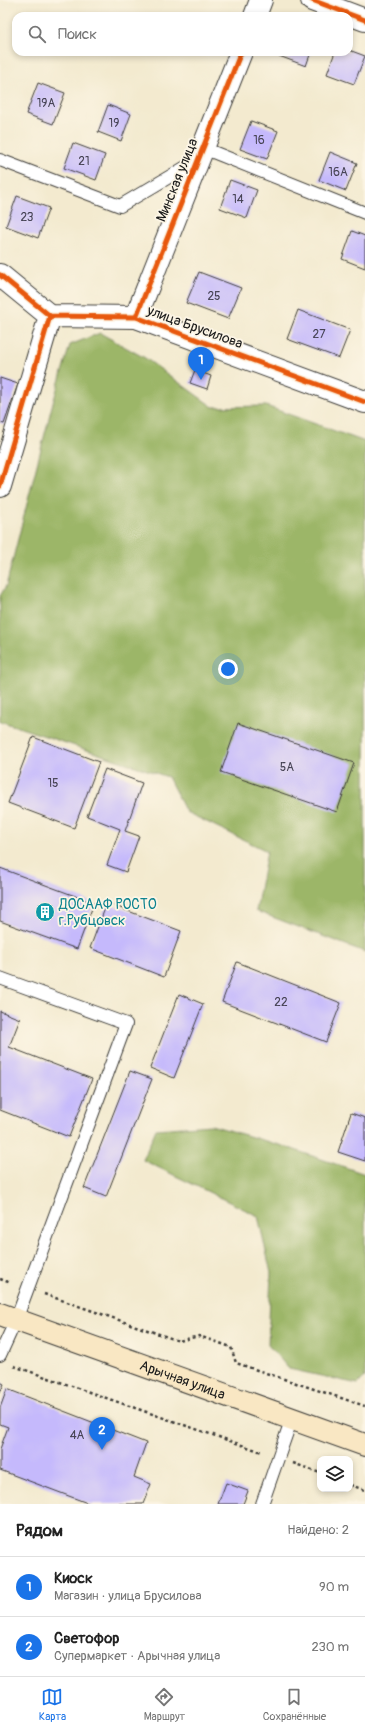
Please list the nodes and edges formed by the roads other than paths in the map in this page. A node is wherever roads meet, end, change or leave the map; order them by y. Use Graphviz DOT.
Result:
graph roads {
  1 [pos="261,0"];
  2 [pos="312,0"];
  3 [pos="256,12"];
  4 [pos="344,12"];
  5 [pos="353,15"];
  6 [pos="365,20"];
  7 [pos="239,56"];
  8 [pos="200,154"];
  9 [pos="0,160"];
  10 [pos="365,213"];
  11 [pos="0,275"];
  12 [pos="50,316"];
  13 [pos="136,318"];
  14 [pos="365,402"];
  15 [pos="6,444"];
  16 [pos="0,486"];
  17 [pos="0,978"];
  18 [pos="8,1317"];
  19 [pos="4,1360"];
  20 [pos="292,1418"];
  21 [pos="365,1445"];
  22 [pos="262,1504"];
  1 -- 3 [label="street"];
  2 -- 4 [label="street"];
  5 -- 6 [label="street"];
  7 -- 8 [label="street, Минская улица"];
  8 -- 9 [label="lane"];
  8 -- 10 [label="lane"];
  8 -- 13 [label="street, Минская улица"];
  11 -- 12 [label="street"];
  12 -- 13 [label="street, улица Брусилова"];
  12 -- 15 [label="street"];
  13 -- 14 [label="street, улица Брусилова"];
  15 -- 16 [label="street"];
  17 -- 18 [label="lane"];
  18 -- 19 [label="lane"];
  18 -- 20 [label="main road, Арычная улица"];
  20 -- 21 [label="main road, Арычная улица"];
  20 -- 22 [label="lane"];
}
